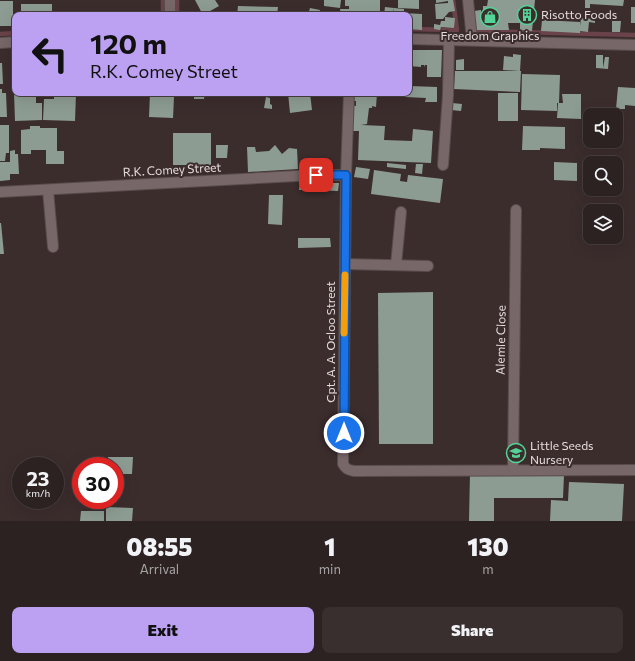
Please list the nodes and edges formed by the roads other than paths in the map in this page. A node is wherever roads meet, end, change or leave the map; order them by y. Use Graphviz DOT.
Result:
graph roads {
  1 [pos="170,0"];
  2 [pos="468,0"];
  3 [pos="170,12"];
  4 [pos="412,39"];
  5 [pos="449,39"];
  6 [pos="472,40"];
  7 [pos="12,42"];
  8 [pos="0,43"];
  9 [pos="635,45"];
  10 [pos="350,96"];
  11 [pos="443,165"];
  12 [pos="346,175"];
  13 [pos="48,190"];
  14 [pos="0,192"];
  15 [pos="516,210"];
  16 [pos="401,212"];
  17 [pos="53,247"];
  18 [pos="345,264"];
  19 [pos="396,265"];
  20 [pos="428,266"];
  21 [pos="513,470"];
  22 [pos="635,470"];
  1 -- 3 [label="street"];
  2 -- 6 [label="street"];
  4 -- 5 [label="street"];
  5 -- 6 [label="street"];
  5 -- 11 [label="street"];
  6 -- 9 [label="street"];
  7 -- 8 [label="street"];
  10 -- 12 [label="street, Cpt. A. A. Ocloo Street"];
  12 -- 13 [label="street, R.K. Comey Street"];
  12 -- 18 [label="street, Cpt. A. A. Ocloo Street"];
  13 -- 14 [label="street, R.K. Comey Street"];
  13 -- 17 [label="street"];
  15 -- 21 [label="street, Alemle Close"];
  16 -- 19 [label="street"];
  18 -- 19 [label="street"];
  18 -- 21 [label="street, Cpt. A. A. Ocloo Street"];
  19 -- 20 [label="street"];
  21 -- 22 [label="street, Cpt. A. A. Ocloo Street"];
}
